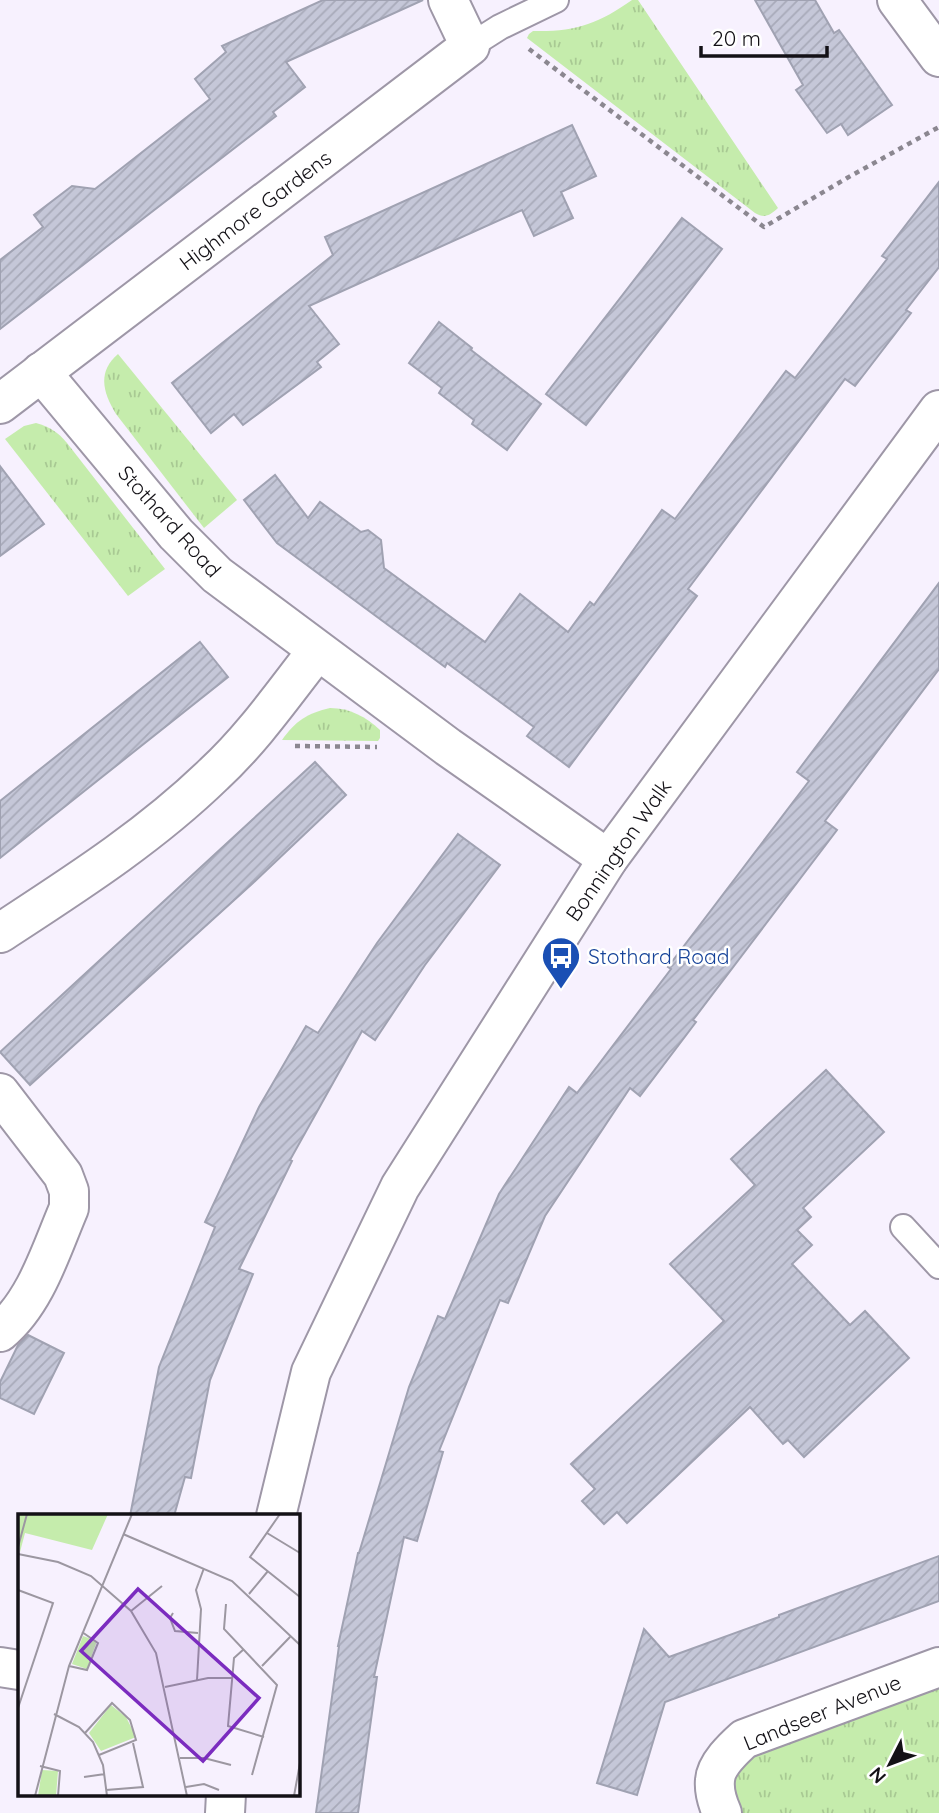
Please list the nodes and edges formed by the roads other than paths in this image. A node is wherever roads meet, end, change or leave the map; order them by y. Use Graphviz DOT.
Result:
graph roads {
  1 [pos="448,0"];
  2 [pos="556,0"];
  3 [pos="897,0"];
  4 [pos="485,36"];
  5 [pos="939,57"];
  6 [pos="41,372"];
  7 [pos="0,404"];
  8 [pos="939,410"];
  9 [pos="317,651"];
  10 [pos="608,859"];
  11 [pos="0,933"];
  12 [pos="0,1093"];
  13 [pos="903,1227"];
  14 [pos="939,1266"];
  15 [pos="0,1332"];
  16 [pos="276,1514"];
  17 [pos="0,1667"];
  18 [pos="939,1667"];
  19 [pos="18,1670"];
  20 [pos="722,1813"];
  1 -- 4 [label="street"];
  2 -- 4 [label="lane"];
  3 -- 5 [label="street"];
  4 -- 6 [label="street, Highmore Gardens"];
  6 -- 7 [label="street, Highmore Gardens"];
  6 -- 9 [label="street, Stothard Road"];
  8 -- 10 [label="street, Bonnington Walk"];
  9 -- 10 [label="street, Stothard Road"];
  9 -- 11 [label="street"];
  10 -- 16 [label="street, Bonnington Walk"];
  12 -- 15 [label="street"];
  13 -- 14 [label="lane"];
  17 -- 19 [label="street"];
  18 -- 20 [label="street, Landseer Avenue"];
}
